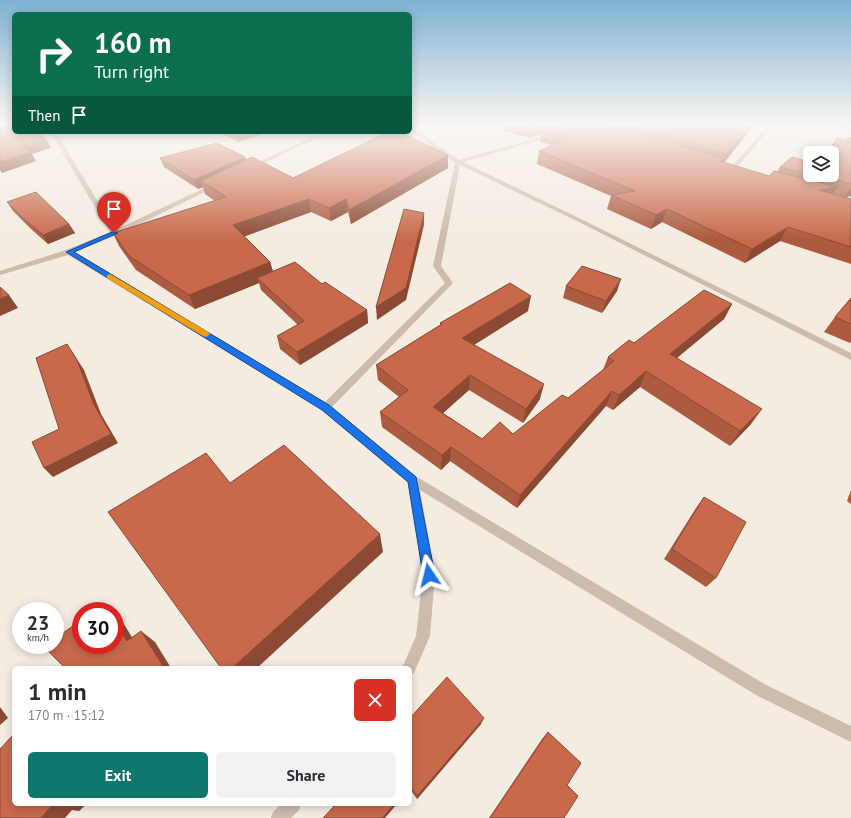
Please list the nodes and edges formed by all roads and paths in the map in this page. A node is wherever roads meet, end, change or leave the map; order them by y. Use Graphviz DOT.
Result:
graph roads {
  1 [pos="72,163"];
  2 [pos="260,163"];
  3 [pos="458,163"];
  4 [pos="460,163"];
  5 [pos="738,163"];
  6 [pos="723,170"];
  7 [pos="243,171"];
  8 [pos="730,172"];
  9 [pos="738,174"];
  10 [pos="222,181"];
  11 [pos="114,233"];
  12 [pos="69,252"];
  13 [pos="0,273"];
  14 [pos="851,357"];
  15 [pos="326,407"];
  16 [pos="413,480"];
  17 [pos="410,666"];
  18 [pos="851,734"];
  19 [pos="291,806"];
  20 [pos="279,818"];
  1 -- 11 [label="street"];
  2 -- 7 [label="street"];
  3 -- 15 [label="street"];
  4 -- 14 [label="street"];
  5 -- 8 [label="street"];
  6 -- 8 [label="street"];
  8 -- 9 [label="street"];
  10 -- 11 [label="street"];
  11 -- 12 [label="street"];
  12 -- 13 [label="street"];
  12 -- 15 [label="street"];
  15 -- 16 [label="street"];
  16 -- 17 [label="street"];
  16 -- 18 [label="street"];
  19 -- 20 [label="street"];
}
